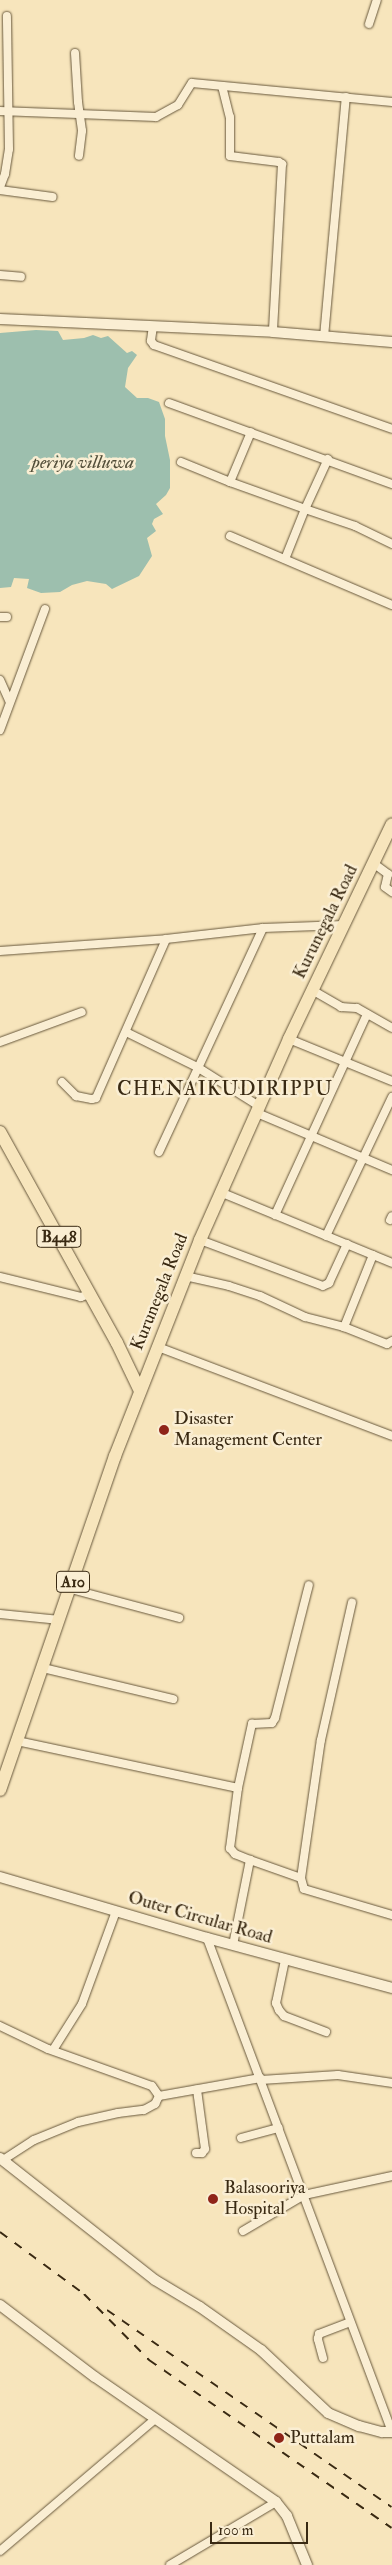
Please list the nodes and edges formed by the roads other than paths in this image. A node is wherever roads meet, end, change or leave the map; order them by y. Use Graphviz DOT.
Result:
graph roads {
  1 [pos="377,0"];
  2 [pos="7,16"];
  3 [pos="369,24"];
  4 [pos="75,53"];
  5 [pos="222,86"];
  6 [pos="346,97"];
  7 [pos="392,102"];
  8 [pos="0,111"];
  9 [pos="10,112"];
  10 [pos="81,114"];
  11 [pos="79,156"];
  12 [pos="0,188"];
  13 [pos="53,197"];
  14 [pos="0,275"];
  15 [pos="21,276"];
  16 [pos="0,319"];
  17 [pos="153,326"];
  18 [pos="273,332"];
  19 [pos="324,337"];
  20 [pos="392,342"];
  21 [pos="169,403"];
  22 [pos="392,429"];
  23 [pos="251,432"];
  24 [pos="328,459"];
  25 [pos="182,462"];
  26 [pos="230,482"];
  27 [pos="392,484"];
  28 [pos="305,509"];
  29 [pos="230,536"];
  30 [pos="392,544"];
  31 [pos="285,559"];
  32 [pos="392,605"];
  33 [pos="44,609"];
  34 [pos="0,680"];
  35 [pos="10,702"];
  36 [pos="0,730"];
  37 [pos="392,824"];
  38 [pos="388,840"];
  39 [pos="373,863"];
  40 [pos="392,892"];
  41 [pos="344,925"];
  42 [pos="263,928"];
  43 [pos="166,939"];
  44 [pos="0,951"];
  45 [pos="312,990"];
  46 [pos="82,1012"];
  47 [pos="367,1014"];
  48 [pos="392,1028"];
  49 [pos="126,1032"];
  50 [pos="289,1039"];
  51 [pos="0,1042"];
  52 [pos="346,1063"];
  53 [pos="197,1067"];
  54 [pos="392,1081"];
  55 [pos="62,1082"];
  56 [pos="392,1097"];
  57 [pos="258,1109"];
  58 [pos="0,1132"];
  59 [pos="311,1134"];
  60 [pos="159,1152"];
  61 [pos="365,1158"];
  62 [pos="392,1170"];
  63 [pos="220,1192"];
  64 [pos="275,1215"];
  65 [pos="326,1236"];
  66 [pos="200,1240"];
  67 [pos="348,1244"];
  68 [pos="373,1255"];
  69 [pos="392,1264"];
  70 [pos="186,1276"];
  71 [pos="0,1277"];
  72 [pos="89,1294"];
  73 [pos="344,1327"];
  74 [pos="392,1341"];
  75 [pos="117,1343"];
  76 [pos="158,1347"];
  77 [pos="147,1374"];
  78 [pos="140,1391"];
  79 [pos="392,1436"];
  80 [pos="309,1585"];
  81 [pos="71,1589"];
  82 [pos="352,1602"];
  83 [pos="0,1614"];
  84 [pos="179,1618"];
  85 [pos="60,1620"];
  86 [pos="43,1668"];
  87 [pos="173,1699"];
  88 [pos="17,1741"];
  89 [pos="238,1788"];
  90 [pos="0,1790"];
  91 [pos="250,1860"];
  92 [pos="0,1877"];
  93 [pos="301,1878"];
  94 [pos="116,1911"];
  95 [pos="392,1915"];
  96 [pos="207,1938"];
  97 [pos="233,1945"];
  98 [pos="285,1960"];
  99 [pos="391,1985"];
  100 [pos="0,2026"];
  101 [pos="326,2032"];
  102 [pos="53,2050"];
  103 [pos="261,2079"];
  104 [pos="392,2084"];
  105 [pos="197,2090"];
  106 [pos="159,2096"];
  107 [pos="279,2128"];
  108 [pos="241,2138"];
  109 [pos="196,2153"];
  110 [pos="2,2159"];
  111 [pos="392,2176"];
  112 [pos="304,2195"];
  113 [pos="242,2231"];
  114 [pos="0,2305"];
  115 [pos="350,2322"];
  116 [pos="323,2358"];
  117 [pos="156,2419"];
  118 [pos="392,2432"];
  119 [pos="276,2502"];
  120 [pos="0,2551"];
  121 [pos="170,2565"];
  122 [pos="307,2565"];
  1 -- 3 [label="street"];
  2 -- 9 [label="street"];
  4 -- 10 [label="street"];
  5 -- 6 [label="street"];
  5 -- 10 [label="street"];
  5 -- 18 [label="street"];
  6 -- 7 [label="street"];
  6 -- 19 [label="street"];
  8 -- 9 [label="street"];
  9 -- 10 [label="street"];
  9 -- 12 [label="street"];
  10 -- 11 [label="street"];
  12 -- 13 [label="street"];
  14 -- 15 [label="street"];
  16 -- 17 [label="street"];
  17 -- 18 [label="street"];
  17 -- 22 [label="street"];
  18 -- 19 [label="street"];
  19 -- 20 [label="street"];
  21 -- 23 [label="street"];
  23 -- 24 [label="street"];
  23 -- 26 [label="street"];
  24 -- 27 [label="street"];
  24 -- 28 [label="street"];
  25 -- 26 [label="street"];
  26 -- 28 [label="street"];
  28 -- 30 [label="street"];
  28 -- 31 [label="street"];
  29 -- 31 [label="street"];
  31 -- 32 [label="street"];
  33 -- 35 [label="street"];
  34 -- 35 [label="street"];
  35 -- 36 [label="street"];
  37 -- 38 [label="main road, Kurunegala Road / A10"];
  38 -- 39 [label="main road, Kurunegala Road / A10"];
  39 -- 40 [label="street"];
  39 -- 41 [label="main road, Kurunegala Road / A10"];
  41 -- 42 [label="street"];
  41 -- 45 [label="main road, Kurunegala Road / A10"];
  42 -- 43 [label="street"];
  42 -- 53 [label="street"];
  43 -- 44 [label="street"];
  43 -- 49 [label="street"];
  45 -- 47 [label="street"];
  45 -- 50 [label="main road, Kurunegala Road / A10"];
  46 -- 51 [label="street"];
  47 -- 48 [label="street"];
  47 -- 52 [label="street"];
  49 -- 53 [label="street"];
  49 -- 55 [label="street"];
  50 -- 52 [label="street"];
  50 -- 57 [label="main road, Kurunegala Road / A10"];
  52 -- 54 [label="street"];
  52 -- 59 [label="street"];
  53 -- 57 [label="street"];
  53 -- 60 [label="street"];
  56 -- 61 [label="street"];
  57 -- 59 [label="street"];
  57 -- 63 [label="main road, Kurunegala Road / A10"];
  58 -- 72 [label="main road, B448"];
  59 -- 61 [label="street"];
  59 -- 64 [label="street"];
  61 -- 62 [label="street"];
  61 -- 65 [label="street"];
  63 -- 64 [label="street"];
  63 -- 66 [label="main road, Kurunegala Road / A10"];
  64 -- 65 [label="street"];
  65 -- 67 [label="street"];
  66 -- 67 [label="street"];
  66 -- 70 [label="main road, Kurunegala Road / A10"];
  67 -- 68 [label="street"];
  68 -- 69 [label="street"];
  68 -- 73 [label="street"];
  70 -- 73 [label="street"];
  70 -- 76 [label="main road, Kurunegala Road / A10"];
  71 -- 72 [label="street"];
  72 -- 75 [label="main road, B448"];
  73 -- 74 [label="street"];
  75 -- 77 [label="main road, B448"];
  75 -- 78 [label="main road, B448"];
  76 -- 77 [label="main road, Kurunegala Road / A10"];
  76 -- 79 [label="street"];
  77 -- 78 [label="main road, Kurunegala Road / A10"];
  78 -- 81 [label="main road, Kurunegala Road / A10"];
  80 -- 89 [label="street"];
  81 -- 84 [label="street"];
  81 -- 85 [label="main road, Kurunegala Road / A10"];
  82 -- 93 [label="street"];
  83 -- 85 [label="street"];
  85 -- 86 [label="main road, Kurunegala Road / A10"];
  86 -- 87 [label="street"];
  86 -- 88 [label="main road, Kurunegala Road / A10"];
  88 -- 89 [label="street"];
  88 -- 90 [label="main road, Kurunegala Road / A10"];
  89 -- 91 [label="street"];
  91 -- 93 [label="street"];
  91 -- 97 [label="street"];
  92 -- 94 [label="street, Outer Circular Road"];
  93 -- 95 [label="street"];
  94 -- 96 [label="street, Outer Circular Road"];
  94 -- 102 [label="street"];
  96 -- 97 [label="street, Outer Circular Road"];
  96 -- 103 [label="street"];
  97 -- 98 [label="street, Outer Circular Road"];
  98 -- 99 [label="street, Outer Circular Road"];
  98 -- 101 [label="street"];
  100 -- 102 [label="street"];
  102 -- 106 [label="street"];
  103 -- 104 [label="street"];
  103 -- 105 [label="street"];
  103 -- 107 [label="street"];
  105 -- 106 [label="street"];
  105 -- 109 [label="street"];
  106 -- 110 [label="street"];
  107 -- 108 [label="street"];
  107 -- 112 [label="street"];
  110 -- 118 [label="street"];
  111 -- 112 [label="street"];
  112 -- 113 [label="street"];
  112 -- 115 [label="street"];
  114 -- 117 [label="street"];
  115 -- 116 [label="street"];
  115 -- 118 [label="street"];
  117 -- 119 [label="street"];
  117 -- 120 [label="street"];
  119 -- 121 [label="street"];
  119 -- 122 [label="street"];
}
